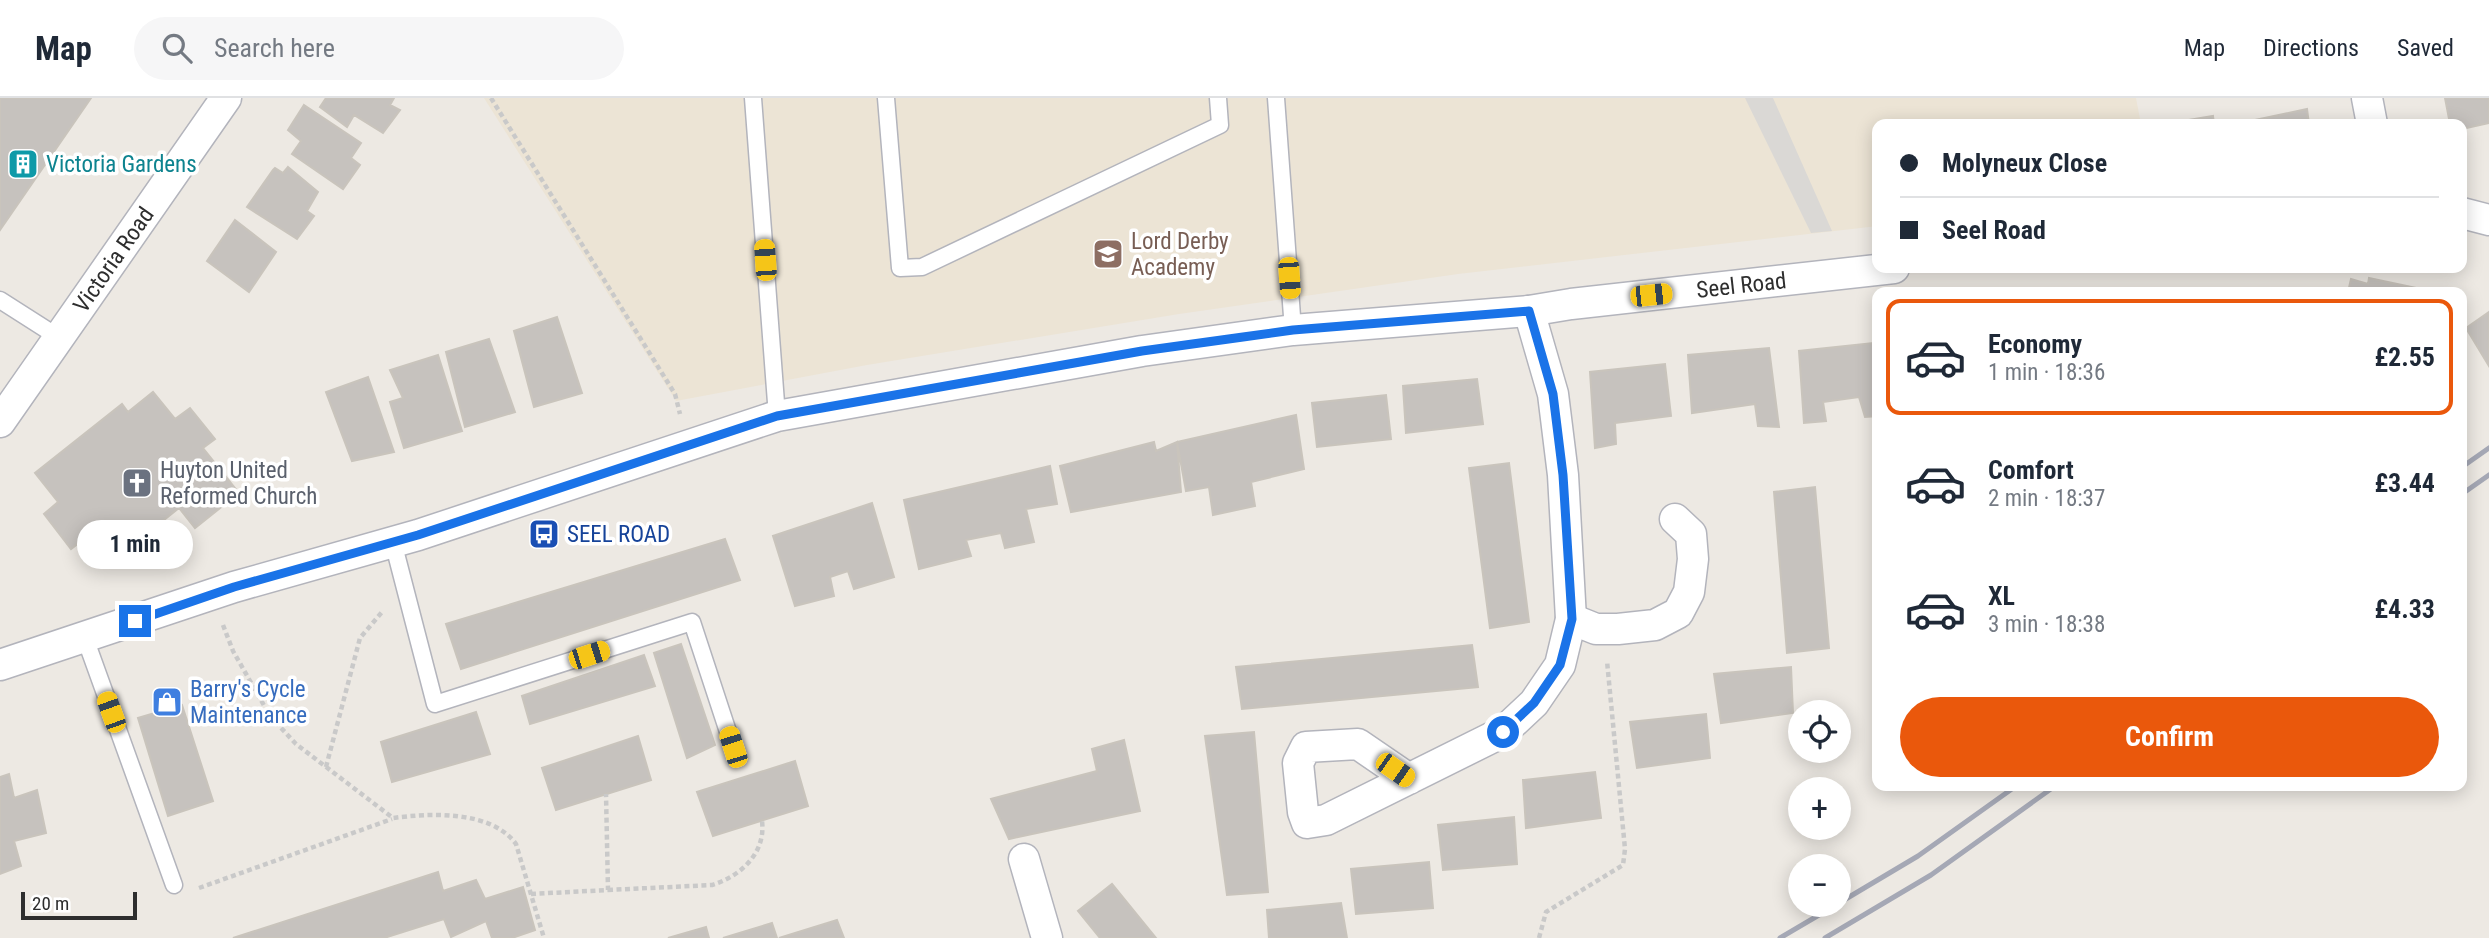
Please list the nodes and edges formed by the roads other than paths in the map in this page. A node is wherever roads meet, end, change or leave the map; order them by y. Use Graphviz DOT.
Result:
graph roads {
  1 [pos="226,98"];
  2 [pos="753,98"];
  3 [pos="886,98"];
  4 [pos="1219,98"];
  5 [pos="1276,98"];
  6 [pos="2367,98"];
  7 [pos="2371,119"];
  8 [pos="2467,214"];
  9 [pos="2489,220"];
  10 [pos="1872,270"];
  11 [pos="0,300"];
  12 [pos="1529,311"];
  13 [pos="1293,330"];
  14 [pos="58,337"];
  15 [pos="777,416"];
  16 [pos="0,422"];
  17 [pos="1675,519"];
  18 [pos="393,542"];
  19 [pos="1572,619"];
  20 [pos="85,638"];
  21 [pos="0,665"];
  22 [pos="733,747"];
  23 [pos="1409,779"];
  24 [pos="1024,859"];
  25 [pos="174,885"];
  26 [pos="1047,938"];
  1 -- 14 [label="street, Victoria Road"];
  2 -- 15 [label="lane"];
  3 -- 4 [label="lane"];
  5 -- 13 [label="lane"];
  6 -- 7 [label="street"];
  8 -- 9 [label="street"];
  10 -- 12 [label="street, Seel Road"];
  11 -- 14 [label="lane"];
  12 -- 13 [label="street, Seel Road"];
  12 -- 19 [label="street"];
  13 -- 15 [label="street, Seel Road"];
  14 -- 16 [label="street, Victoria Road"];
  15 -- 18 [label="street, Seel Road"];
  17 -- 19 [label="street"];
  18 -- 20 [label="street, Seel Road"];
  18 -- 22 [label="lane"];
  19 -- 23 [label="street"];
  20 -- 21 [label="street, Seel Road"];
  20 -- 25 [label="lane"];
  23 -- 23 [label="street"];
  24 -- 26 [label="street"];
}
